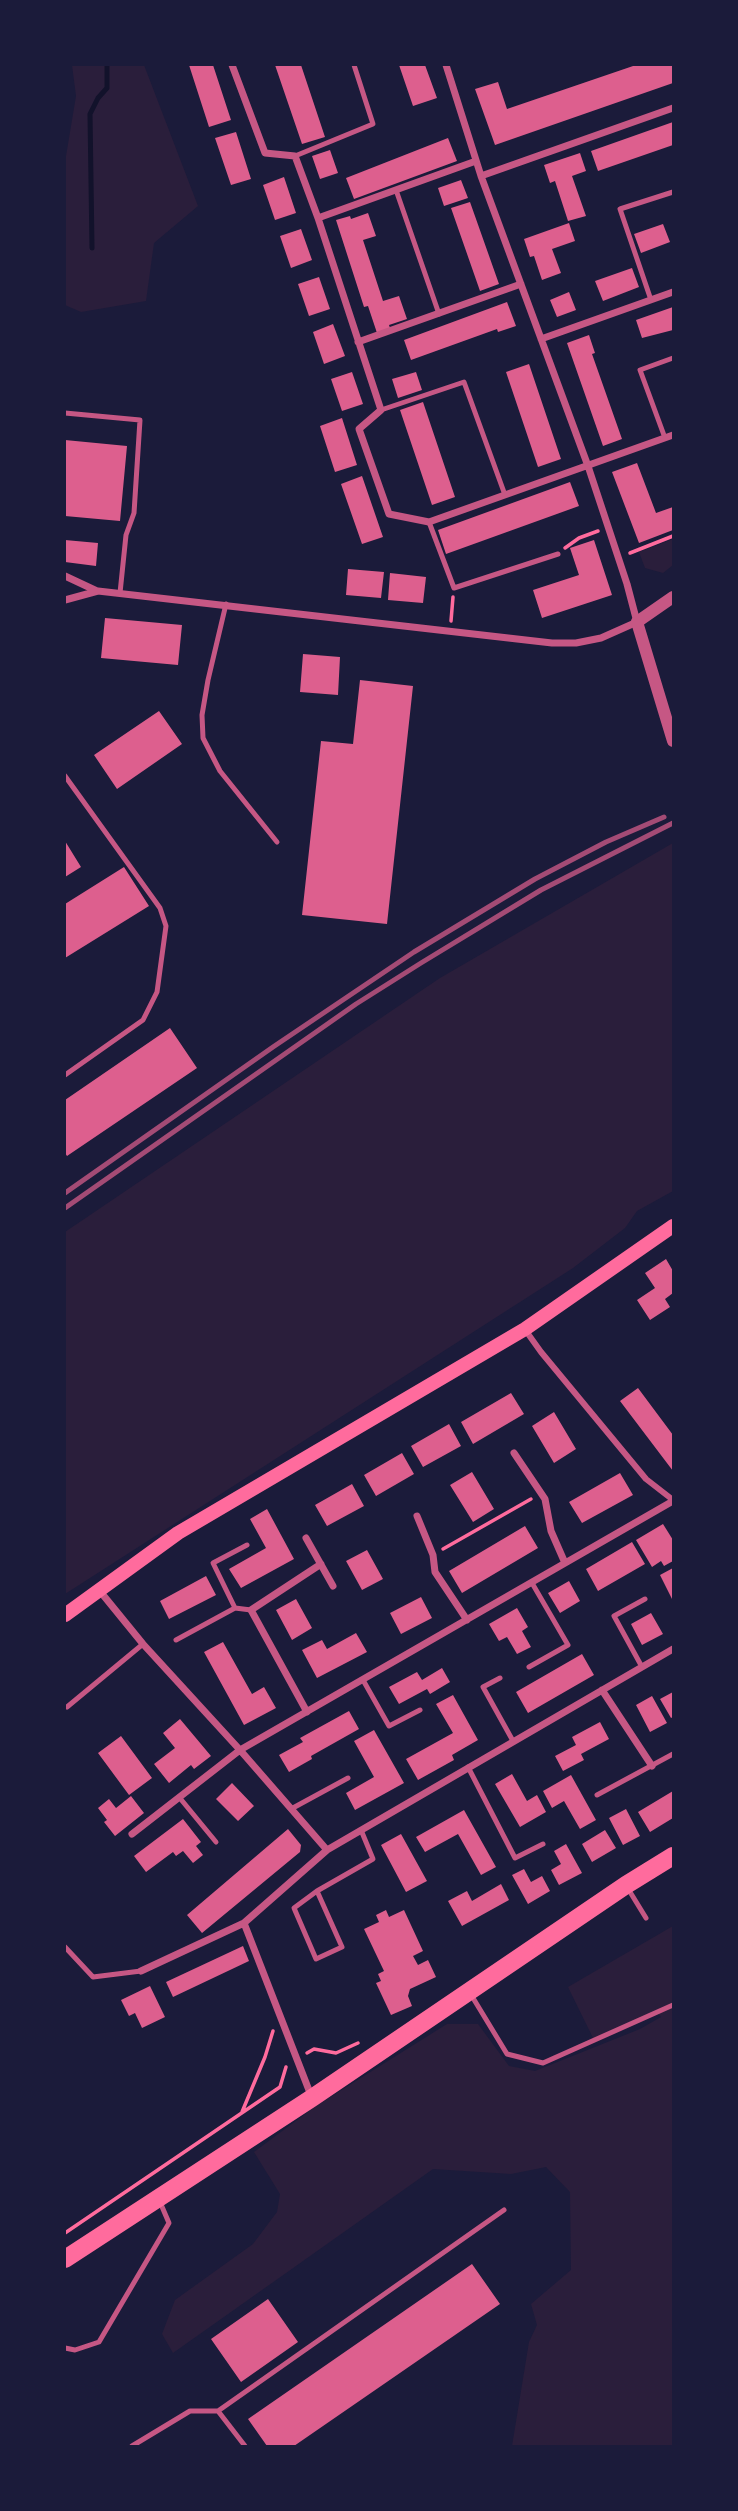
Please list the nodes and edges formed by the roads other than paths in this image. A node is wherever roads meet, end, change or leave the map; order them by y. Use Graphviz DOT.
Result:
graph roads {
  1 [pos="232,65"];
  2 [pos="354,65"];
  3 [pos="446,65"];
  4 [pos="673,108"];
  5 [pos="295,156"];
  6 [pos="476,161"];
  7 [pos="481,176"];
  8 [pos="396,190"];
  9 [pos="673,192"];
  10 [pos="318,218"];
  11 [pos="521,284"];
  12 [pos="673,292"];
  13 [pos="651,300"];
  14 [pos="439,314"];
  15 [pos="541,339"];
  16 [pos="359,342"];
  17 [pos="673,358"];
  18 [pos="381,410"];
  19 [pos="65,413"];
  20 [pos="669,436"];
  21 [pos="588,466"];
  22 [pos="505,495"];
  23 [pos="429,522"];
  24 [pos="558,554"];
  25 [pos="65,576"];
  26 [pos="98,591"];
  27 [pos="120,593"];
  28 [pos="673,597"];
  29 [pos="65,600"];
  30 [pos="226,604"];
  31 [pos="637,622"];
  32 [pos="673,741"];
  33 [pos="65,776"];
  34 [pos="277,842"];
  35 [pos="65,1075"];
  36 [pos="673,1226"];
  37 [pos="525,1329"];
  38 [pos="514,1453"];
  39 [pos="673,1501"];
  40 [pos="416,1516"];
  41 [pos="306,1538"];
  42 [pos="247,1545"];
  43 [pos="565,1563"];
  44 [pos="321,1564"];
  45 [pos="532,1583"];
  46 [pos="333,1586"];
  47 [pos="98,1590"];
  48 [pos="645,1599"];
  49 [pos="235,1608"];
  50 [pos="251,1610"];
  51 [pos="65,1615"];
  52 [pos="467,1620"];
  53 [pos="176,1640"];
  54 [pos="143,1644"];
  55 [pos="673,1649"];
  56 [pos="529,1667"];
  57 [pos="642,1667"];
  58 [pos="500,1678"];
  59 [pos="363,1680"];
  60 [pos="602,1690"];
  61 [pos="67,1707"];
  62 [pos="420,1710"];
  63 [pos="307,1712"];
  64 [pos="513,1741"];
  65 [pos="240,1750"];
  66 [pos="673,1754"];
  67 [pos="652,1766"];
  68 [pos="468,1768"];
  69 [pos="348,1777"];
  70 [pos="597,1795"];
  71 [pos="179,1797"];
  72 [pos="291,1809"];
  73 [pos="361,1830"];
  74 [pos="132,1834"];
  75 [pos="216,1842"];
  76 [pos="543,1844"];
  77 [pos="327,1850"];
  78 [pos="673,1856"];
  79 [pos="626,1885"];
  80 [pos="317,1891"];
  81 [pos="646,1918"];
  82 [pos="244,1923"];
  83 [pos="65,1947"];
  84 [pos="141,1971"];
  85 [pos="469,1991"];
  86 [pos="673,2005"];
  87 [pos="312,2098"];
  88 [pos="158,2198"];
  89 [pos="504,2210"];
  90 [pos="65,2259"];
  91 [pos="65,2348"];
  92 [pos="218,2411"];
  93 [pos="132,2446"];
  94 [pos="245,2446"];
  1 -- 5 [label="street"];
  2 -- 5 [label="lane"];
  3 -- 6 [label="street"];
  4 -- 7 [label="street"];
  5 -- 10 [label="street"];
  6 -- 7 [label="street"];
  6 -- 8 [label="street"];
  7 -- 11 [label="street"];
  8 -- 10 [label="street"];
  8 -- 14 [label="lane"];
  9 -- 13 [label="lane"];
  10 -- 16 [label="street"];
  11 -- 14 [label="street"];
  11 -- 15 [label="street"];
  12 -- 13 [label="street"];
  13 -- 15 [label="street"];
  14 -- 16 [label="street"];
  15 -- 21 [label="street"];
  16 -- 18 [label="street"];
  17 -- 20 [label="lane"];
  18 -- 22 [label="lane"];
  18 -- 23 [label="street"];
  19 -- 27 [label="lane"];
  20 -- 21 [label="street"];
  21 -- 22 [label="street"];
  21 -- 31 [label="street"];
  22 -- 23 [label="street"];
  23 -- 24 [label="lane"];
  25 -- 26 [label="street"];
  26 -- 27 [label="street"];
  26 -- 29 [label="street"];
  27 -- 30 [label="street"];
  28 -- 31 [label="street"];
  30 -- 31 [label="street"];
  30 -- 34 [label="lane"];
  31 -- 32 [label="street"];
  33 -- 35 [label="lane"];
  36 -- 37 [label="main road"];
  37 -- 39 [label="street"];
  37 -- 47 [label="main road"];
  38 -- 43 [label="street"];
  39 -- 43 [label="street"];
  40 -- 52 [label="street"];
  41 -- 44 [label="street"];
  42 -- 49 [label="lane"];
  43 -- 45 [label="street"];
  44 -- 46 [label="street"];
  44 -- 50 [label="street"];
  45 -- 52 [label="street"];
  45 -- 56 [label="lane"];
  47 -- 51 [label="main road"];
  47 -- 54 [label="street"];
  48 -- 57 [label="lane"];
  49 -- 50 [label="lane"];
  49 -- 53 [label="lane"];
  50 -- 63 [label="street"];
  52 -- 59 [label="street"];
  54 -- 61 [label="lane"];
  54 -- 65 [label="street"];
  55 -- 57 [label="street"];
  57 -- 60 [label="street"];
  58 -- 64 [label="lane"];
  59 -- 62 [label="lane"];
  59 -- 63 [label="street"];
  60 -- 64 [label="street"];
  60 -- 67 [label="street"];
  63 -- 65 [label="street"];
  64 -- 68 [label="street"];
  65 -- 71 [label="street"];
  65 -- 72 [label="street"];
  66 -- 67 [label="lane"];
  67 -- 70 [label="lane"];
  68 -- 73 [label="street"];
  68 -- 76 [label="lane"];
  69 -- 72 [label="lane"];
  71 -- 74 [label="street"];
  71 -- 75 [label="lane"];
  72 -- 77 [label="street"];
  73 -- 77 [label="street"];
  73 -- 80 [label="lane"];
  77 -- 82 [label="street"];
  78 -- 79 [label="main road"];
  79 -- 81 [label="lane"];
  79 -- 85 [label="main road"];
  80 -- 80 [label="lane"];
  82 -- 84 [label="street"];
  82 -- 87 [label="street"];
  83 -- 84 [label="lane"];
  85 -- 86 [label="lane"];
  85 -- 87 [label="main road"];
  87 -- 88 [label="main road"];
  88 -- 90 [label="main road"];
  88 -- 91 [label="lane"];
  89 -- 92 [label="lane"];
  92 -- 93 [label="lane"];
  92 -- 94 [label="lane"];
}
